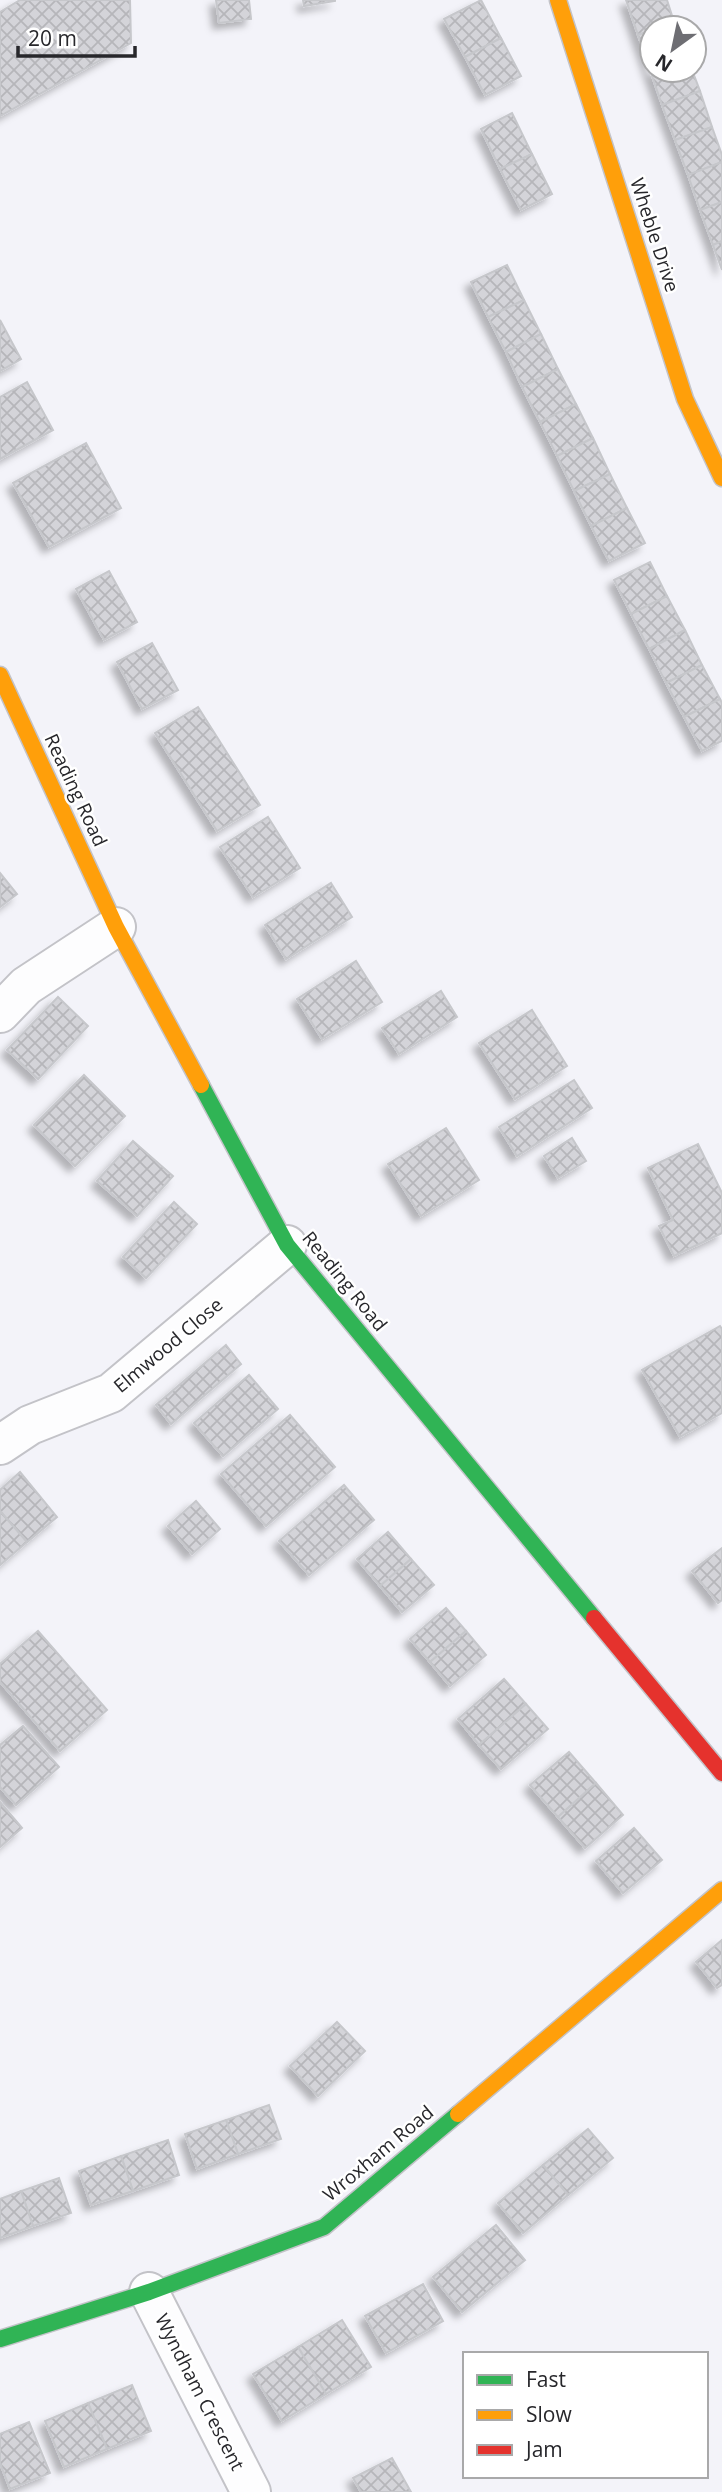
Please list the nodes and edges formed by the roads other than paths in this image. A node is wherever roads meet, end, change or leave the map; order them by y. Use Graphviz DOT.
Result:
graph roads {
  1 [pos="558,0"];
  2 [pos="722,478"];
  3 [pos="0,675"];
  4 [pos="116,927"];
  5 [pos="0,1013"];
  6 [pos="288,1245"];
  7 [pos="0,1445"];
  8 [pos="722,1773"];
  9 [pos="722,1890"];
  10 [pos="149,2292"];
  11 [pos="0,2339"];
  12 [pos="251,2492"];
  1 -- 2 [label="street, Wheble Drive"];
  3 -- 4 [label="street, Reading Road"];
  4 -- 5 [label="street"];
  4 -- 6 [label="street, Reading Road"];
  6 -- 7 [label="street, Elmwood Close"];
  6 -- 8 [label="street, Reading Road"];
  9 -- 10 [label="street, Wroxham Road"];
  10 -- 11 [label="street, Wroxham Road"];
  10 -- 12 [label="street, Wyndham Crescent"];
}
